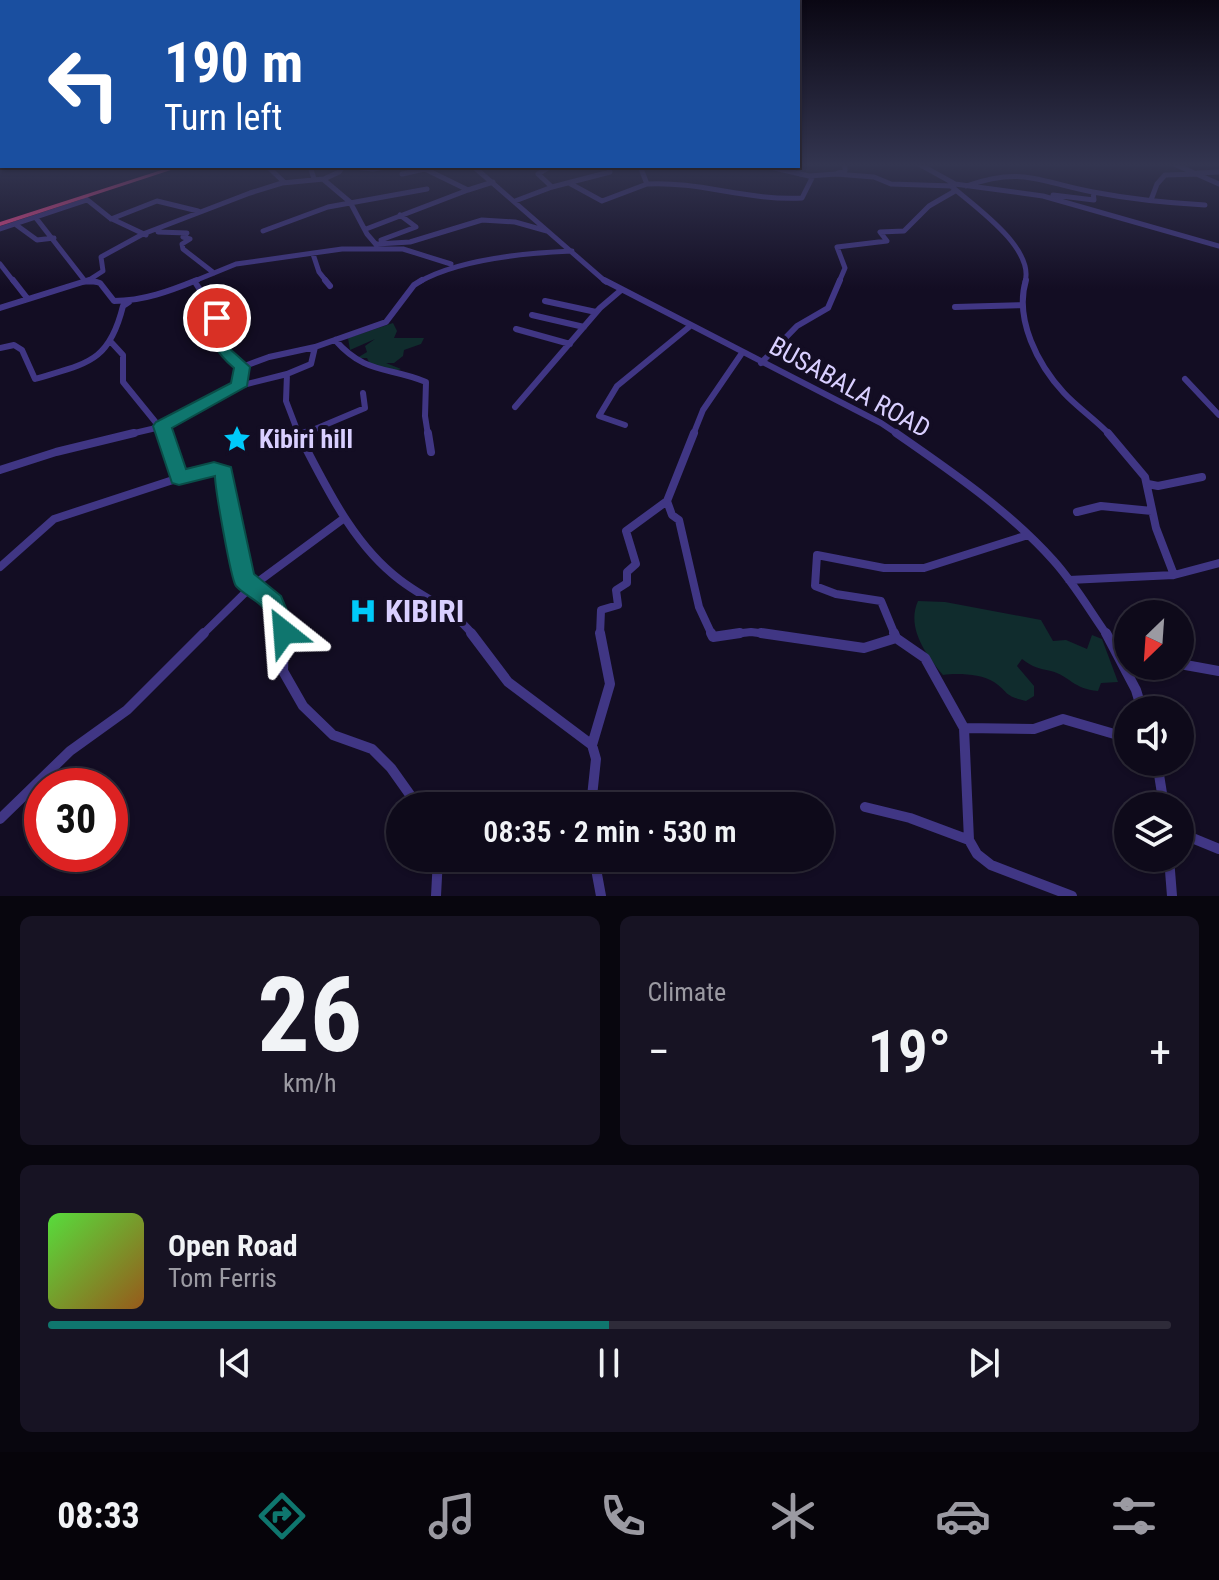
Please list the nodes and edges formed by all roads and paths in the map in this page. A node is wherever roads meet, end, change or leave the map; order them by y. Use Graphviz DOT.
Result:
graph roads {
  1 [pos="53,206"];
  2 [pos="63,206"];
  3 [pos="68,206"];
  4 [pos="95,206"];
  5 [pos="145,206"];
  6 [pos="177,206"];
  7 [pos="212,206"];
  8 [pos="333,206"];
  9 [pos="352,206"];
  10 [pos="425,206"];
  11 [pos="521,206"];
  12 [pos="929,206"];
  13 [pos="975,206"];
  14 [pos="1078,206"];
  15 [pos="198,211"];
  16 [pos="400,215"];
  17 [pos="36,218"];
  18 [pos="111,219"];
  19 [pos="0,224"];
  20 [pos="15,224"];
  21 [pos="366,229"];
  22 [pos="263,231"];
  23 [pos="550,231"];
  24 [pos="143,236"];
  25 [pos="54,238"];
  26 [pos="377,245"];
  27 [pos="1219,246"];
  28 [pos="572,251"];
  29 [pos="313,254"];
  30 [pos="0,264"];
  31 [pos="457,265"];
  32 [pos="214,273"];
  33 [pos="87,280"];
  34 [pos="195,282"];
  35 [pos="330,286"];
  36 [pos="620,291"];
  37 [pos="27,298"];
  38 [pos="114,301"];
  39 [pos="131,301"];
  40 [pos="545,301"];
  41 [pos="1023,305"];
  42 [pos="123,306"];
  43 [pos="955,307"];
  44 [pos="0,308"];
  45 [pos="596,312"];
  46 [pos="532,315"];
  47 [pos="584,327"];
  48 [pos="689,327"];
  49 [pos="516,329"];
  50 [pos="335,340"];
  51 [pos="111,342"];
  52 [pos="570,344"];
  53 [pos="315,347"];
  54 [pos="0,348"];
  55 [pos="742,353"];
  56 [pos="761,363"];
  57 [pos="242,367"];
  58 [pos="287,374"];
  59 [pos="1185,379"];
  60 [pos="239,386"];
  61 [pos="363,393"];
  62 [pos="515,407"];
  63 [pos="1219,415"];
  64 [pos="625,425"];
  65 [pos="162,426"];
  66 [pos="299,436"];
  67 [pos="431,452"];
  68 [pos="0,470"];
  69 [pos="1202,477"];
  70 [pos="179,478"];
  71 [pos="1148,484"];
  72 [pos="667,501"];
  73 [pos="1152,511"];
  74 [pos="1077,512"];
  75 [pos="343,519"];
  76 [pos="1028,535"];
  77 [pos="1219,563"];
  78 [pos="0,567"];
  79 [pos="1174,575"];
  80 [pos="1069,580"];
  81 [pos="251,587"];
  82 [pos="896,638"];
  83 [pos="1114,642"];
  84 [pos="1194,667"];
  85 [pos="1219,671"];
  86 [pos="964,728"];
  87 [pos="1114,734"];
  88 [pos="592,745"];
  89 [pos="408,792"];
  90 [pos="592,792"];
  91 [pos="865,807"];
  92 [pos="0,819"];
  93 [pos="1194,839"];
  94 [pos="969,840"];
  95 [pos="1219,849"];
  96 [pos="437,872"];
  97 [pos="597,872"];
  98 [pos="1170,872"];
  99 [pos="436,896"];
  100 [pos="601,896"];
  101 [pos="1072,896"];
  102 [pos="1172,896"];
  1 -- 19 [label="highway"];
  2 -- 19 [label="highway"];
  3 -- 17 [label="street"];
  4 -- 18 [label="street"];
  5 -- 18 [label="street"];
  6 -- 15 [label="street"];
  7 -- 15 [label="street"];
  8 -- 22 [label="street"];
  9 -- 21 [label="street"];
  10 -- 16 [label="street"];
  11 -- 23 [label="street, BUSABALA ROAD"];
  12 -- 56 [label="street"];
  13 -- 41 [label="street"];
  14 -- 27 [label="street"];
  15 -- 24 [label="street"];
  16 -- 21 [label="street"];
  16 -- 26 [label="street"];
  17 -- 20 [label="street"];
  17 -- 25 [label="street"];
  18 -- 24 [label="street"];
  19 -- 20 [label="street"];
  20 -- 25 [label="street"];
  21 -- 26 [label="street"];
  23 -- 26 [label="street"];
  23 -- 28 [label="street, BUSABALA ROAD"];
  24 -- 32 [label="street"];
  24 -- 33 [label="street"];
  25 -- 33 [label="street"];
  26 -- 29 [label="street"];
  26 -- 31 [label="street"];
  28 -- 31 [label="street"];
  28 -- 36 [label="street, BUSABALA ROAD"];
  29 -- 32 [label="street"];
  29 -- 35 [label="street"];
  30 -- 37 [label="street"];
  31 -- 50 [label="street"];
  32 -- 34 [label="street"];
  33 -- 37 [label="street"];
  33 -- 38 [label="street"];
  34 -- 39 [label="street"];
  34 -- 57 [label="street"];
  36 -- 45 [label="street"];
  36 -- 48 [label="street, BUSABALA ROAD"];
  37 -- 44 [label="street"];
  38 -- 39 [label="street"];
  38 -- 42 [label="street"];
  39 -- 42 [label="street"];
  40 -- 45 [label="street"];
  41 -- 43 [label="street"];
  41 -- 71 [label="street"];
  42 -- 51 [label="street"];
  45 -- 47 [label="street"];
  46 -- 47 [label="street"];
  47 -- 52 [label="street"];
  48 -- 55 [label="street, BUSABALA ROAD"];
  48 -- 64 [label="street"];
  49 -- 52 [label="street"];
  50 -- 53 [label="street"];
  50 -- 67 [label="street"];
  51 -- 54 [label="street"];
  51 -- 65 [label="street"];
  52 -- 62 [label="street"];
  53 -- 57 [label="street"];
  53 -- 58 [label="street"];
  55 -- 56 [label="street, BUSABALA ROAD"];
  55 -- 72 [label="street"];
  56 -- 76 [label="street, BUSABALA ROAD"];
  57 -- 60 [label="street"];
  58 -- 60 [label="street"];
  58 -- 66 [label="street"];
  59 -- 63 [label="street"];
  60 -- 65 [label="street"];
  61 -- 66 [label="street"];
  65 -- 68 [label="street"];
  65 -- 70 [label="street"];
  66 -- 75 [label="street"];
  69 -- 71 [label="street"];
  70 -- 78 [label="street"];
  70 -- 81 [label="street"];
  71 -- 73 [label="street"];
  72 -- 82 [label="street"];
  72 -- 88 [label="street"];
  73 -- 74 [label="street"];
  73 -- 79 [label="street"];
  75 -- 81 [label="street"];
  75 -- 88 [label="street"];
  76 -- 80 [label="street, BUSABALA ROAD"];
  76 -- 82 [label="street"];
  77 -- 79 [label="street"];
  79 -- 80 [label="street"];
  80 -- 83 [label="street, BUSABALA ROAD"];
  81 -- 89 [label="street"];
  81 -- 92 [label="street"];
  82 -- 86 [label="street"];
  84 -- 85 [label="street"];
  86 -- 87 [label="street"];
  86 -- 94 [label="street"];
  88 -- 90 [label="street"];
  91 -- 94 [label="street"];
  93 -- 95 [label="street"];
  94 -- 101 [label="street"];
  96 -- 99 [label="street"];
  97 -- 100 [label="street"];
  98 -- 102 [label="street"];
}
